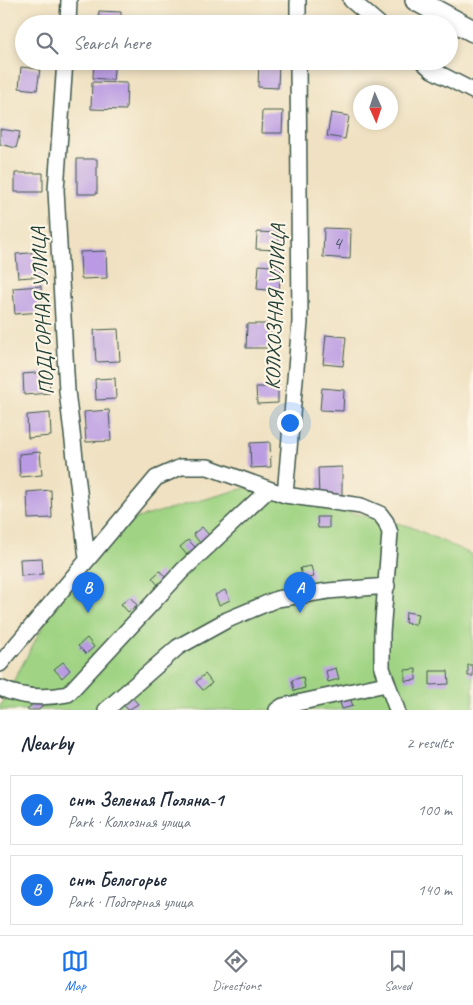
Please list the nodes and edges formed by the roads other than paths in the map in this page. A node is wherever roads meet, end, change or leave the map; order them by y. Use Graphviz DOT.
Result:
graph roads {
  1 [pos="69,0"];
  2 [pos="298,0"];
  3 [pos="351,0"];
  4 [pos="416,0"];
  5 [pos="68,15"];
  6 [pos="298,15"];
  7 [pos="368,15"];
  8 [pos="444,15"];
  9 [pos="458,23"];
  10 [pos="473,31"];
  11 [pos="64,70"];
  12 [pos="298,70"];
  13 [pos="432,70"];
  14 [pos="473,91"];
  15 [pos="268,490"];
  16 [pos="285,495"];
  17 [pos="87,558"];
  18 [pos="387,586"];
  19 [pos="0,664"];
  20 [pos="386,684"];
  21 [pos="0,688"];
  22 [pos="106,710"];
  23 [pos="277,710"];
  24 [pos="397,710"];
  1 -- 5 [label="street"];
  2 -- 6 [label="street"];
  3 -- 7 [label="street"];
  4 -- 8 [label="street"];
  9 -- 10 [label="street"];
  11 -- 17 [label="street, ПОДГОРНАЯ УЛИЦА"];
  12 -- 16 [label="street, КОЛХОЗНАЯ УЛИЦА"];
  13 -- 14 [label="street"];
  15 -- 16 [label="street"];
  15 -- 17 [label="street"];
  15 -- 21 [label="street"];
  16 -- 18 [label="street"];
  17 -- 19 [label="street"];
  18 -- 20 [label="street"];
  18 -- 22 [label="street"];
  20 -- 23 [label="street"];
  20 -- 24 [label="street"];
}
